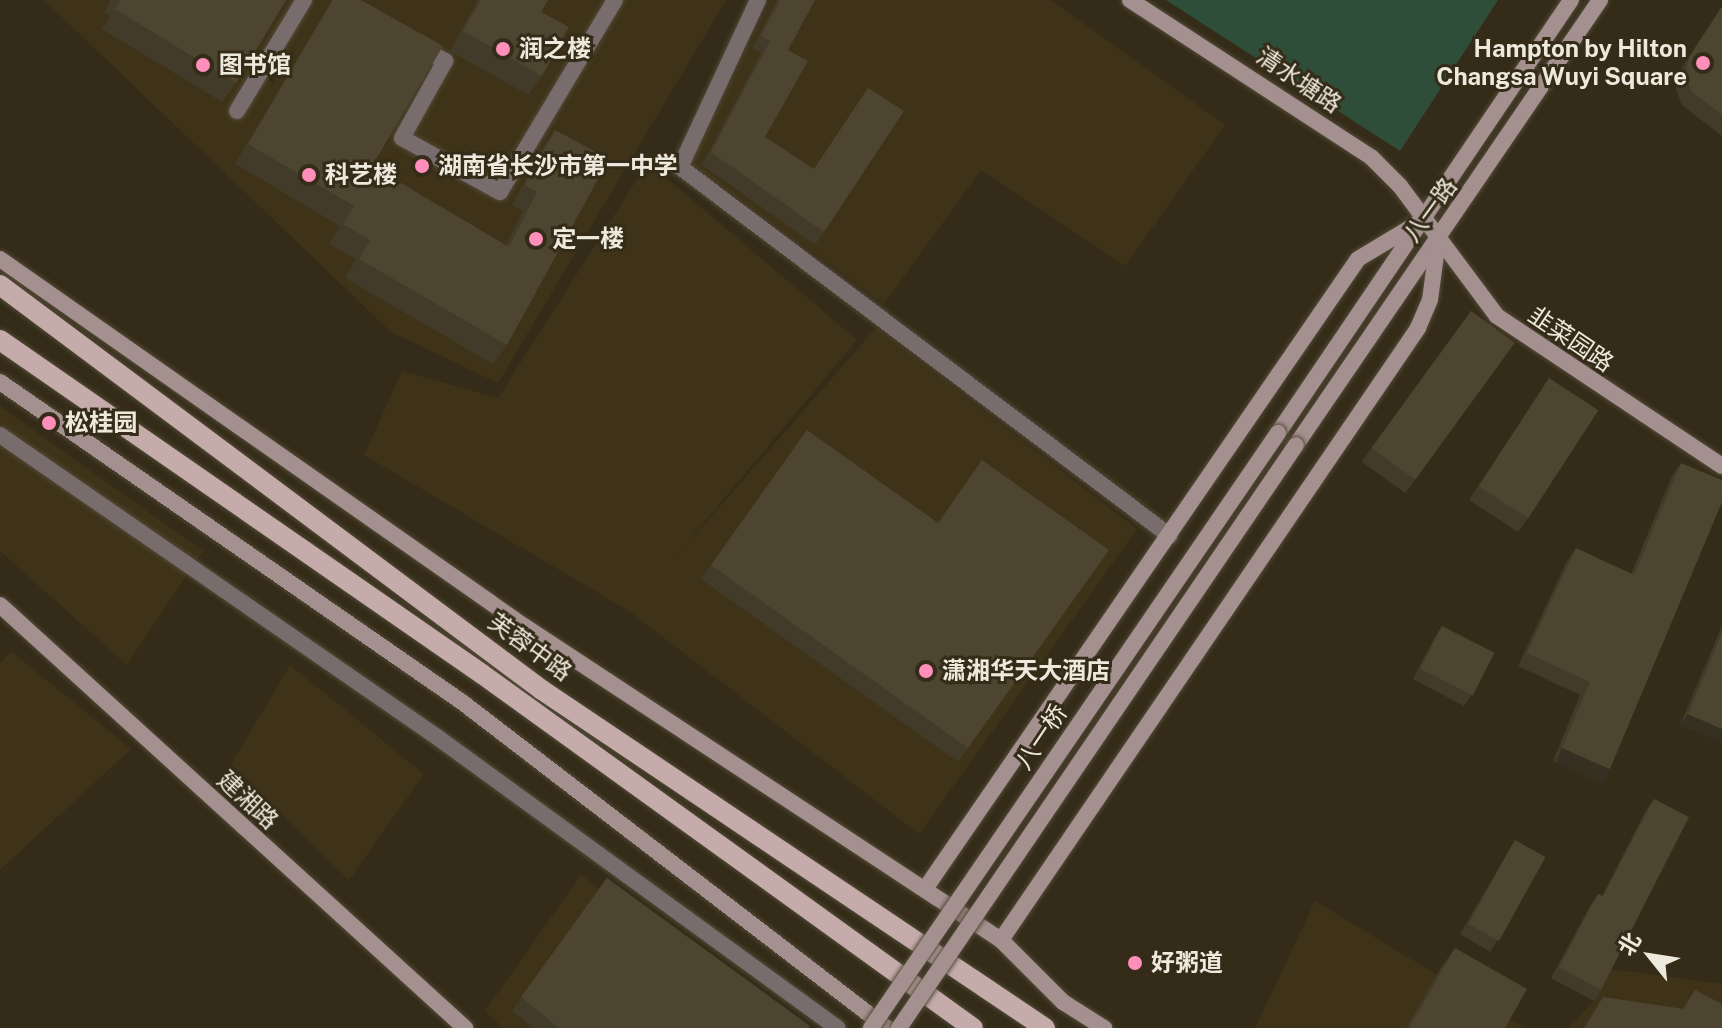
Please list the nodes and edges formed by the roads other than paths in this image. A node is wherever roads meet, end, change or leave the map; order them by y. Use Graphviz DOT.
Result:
graph roads {
  1 [pos="304,0"];
  2 [pos="615,0"];
  3 [pos="758,0"];
  4 [pos="1130,0"];
  5 [pos="1571,0"];
  6 [pos="1600,0"];
  7 [pos="403,38"];
  8 [pos="237,111"];
  9 [pos="1423,220"];
  10 [pos="1438,240"];
  11 [pos="0,259"];
  12 [pos="0,285"];
  13 [pos="0,340"];
  14 [pos="0,382"];
  15 [pos="1278,433"];
  16 [pos="0,435"];
  17 [pos="1296,445"];
  18 [pos="1722,466"];
  19 [pos="1170,536"];
  20 [pos="0,605"];
  21 [pos="925,889"];
  22 [pos="1001,940"];
  23 [pos="465,1028"];
  24 [pos="838,1028"];
  25 [pos="871,1028"];
  26 [pos="887,1028"];
  27 [pos="899,1028"];
  28 [pos="973,1028"];
  29 [pos="1045,1028"];
  30 [pos="1104,1028"];
  1 -- 8 [label="street"];
  2 -- 7 [label="street"];
  3 -- 19 [label="street"];
  4 -- 9 [label="street, 清水塘路"];
  5 -- 9 [label="street, 八一路"];
  6 -- 10 [label="street, 八一路"];
  9 -- 10 [label="street, 韭菜园路"];
  9 -- 15 [label="street, 八一路"];
  9 -- 19 [label="street"];
  10 -- 17 [label="street, 八一路"];
  10 -- 18 [label="street, 韭菜园路"];
  10 -- 22 [label="street"];
  11 -- 21 [label="street"];
  12 -- 29 [label="main road, 芙蓉中路"];
  13 -- 28 [label="main road, 芙蓉中路"];
  14 -- 26 [label="street"];
  15 -- 25 [label="street, 八一桥, bridge"];
  16 -- 24 [label="street"];
  17 -- 27 [label="street, 八一桥, bridge"];
  19 -- 21 [label="street"];
  20 -- 23 [label="street, 建湘路"];
  21 -- 22 [label="street"];
  22 -- 30 [label="street"];
}
